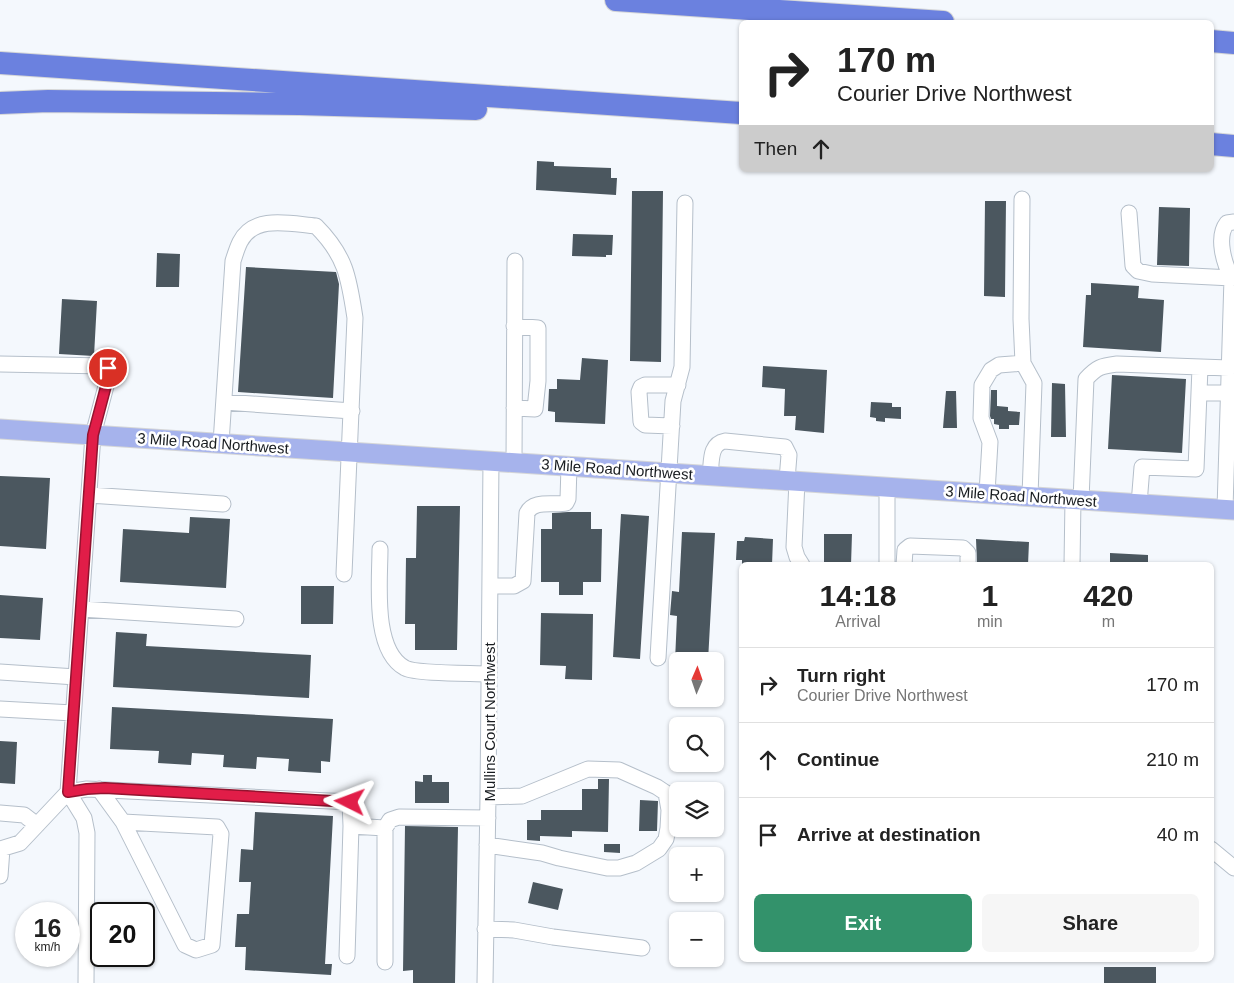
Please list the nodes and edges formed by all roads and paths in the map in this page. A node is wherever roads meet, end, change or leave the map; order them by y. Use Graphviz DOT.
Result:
graph roads {
  1 [pos="616,0"];
  2 [pos="913,20"];
  3 [pos="1214,41"];
  4 [pos="1234,42"];
  5 [pos="0,63"];
  6 [pos="0,103"];
  7 [pos="739,112"];
  8 [pos="739,117"];
  9 [pos="1214,144"];
  10 [pos="1234,146"];
  11 [pos="1022,199"];
  12 [pos="685,203"];
  13 [pos="1130,213"];
  14 [pos="1234,222"];
  15 [pos="515,261"];
  16 [pos="1232,278"];
  17 [pos="514,326"];
  18 [pos="1023,363"];
  19 [pos="0,364"];
  20 [pos="1200,367"];
  21 [pos="1229,368"];
  22 [pos="678,386"];
  23 [pos="1230,389"];
  24 [pos="1199,393"];
  25 [pos="224,402"];
  26 [pos="514,408"];
  27 [pos="352,411"];
  28 [pos="672,426"];
  29 [pos="0,429"];
  30 [pos="93,435"];
  31 [pos="221,443"];
  32 [pos="350,452"];
  33 [pos="491,460"];
  34 [pos="514,462"];
  35 [pos="569,466"];
  36 [pos="670,472"];
  37 [pos="710,475"];
  38 [pos="792,480"];
  39 [pos="887,487"];
  40 [pos="987,493"];
  41 [pos="88,495"];
  42 [pos="1030,496"];
  43 [pos="1077,499"];
  44 [pos="223,504"];
  45 [pos="1139,504"];
  46 [pos="1230,510"];
  47 [pos="380,549"];
  48 [pos="801,562"];
  49 [pos="887,562"];
  50 [pos="904,562"];
  51 [pos="968,562"];
  52 [pos="1072,562"];
  53 [pos="344,574"];
  54 [pos="490,586"];
  55 [pos="81,609"];
  56 [pos="236,619"];
  57 [pos="658,658"];
  58 [pos="0,672"];
  59 [pos="489,674"];
  60 [pos="76,676"];
  61 [pos="0,709"];
  62 [pos="73,713"];
  63 [pos="99,789"];
  64 [pos="68,792"];
  65 [pos="488,798"];
  66 [pos="0,814"];
  67 [pos="488,818"];
  68 [pos="123,822"];
  69 [pos="37,825"];
  70 [pos="351,826"];
  71 [pos="385,828"];
  72 [pos="487,845"];
  73 [pos="1,849"];
  74 [pos="1214,851"];
  75 [pos="1234,868"];
  76 [pos="0,876"];
  77 [pos="485,929"];
  78 [pos="642,948"];
  79 [pos="347,956"];
  80 [pos="385,962"];
  81 [pos="86,983"];
  82 [pos="485,983"];
  1 -- 2 [label="highway"];
  3 -- 4 [label="highway"];
  5 -- 7 [label="highway"];
  6 -- 8 [label="highway"];
  9 -- 10 [label="highway"];
  11 -- 18 [label="street"];
  12 -- 22 [label="street"];
  13 -- 16 [label="street"];
  14 -- 16 [label="street"];
  15 -- 17 [label="street"];
  16 -- 21 [label="street"];
  17 -- 26 [label="street"];
  17 -- 26 [label="street"];
  18 -- 40 [label="street"];
  18 -- 42 [label="street"];
  19 -- 30 [label="street"];
  20 -- 21 [label="street"];
  20 -- 24 [label="street"];
  20 -- 43 [label="street"];
  21 -- 23 [label="street"];
  22 -- 28 [label="street"];
  22 -- 28 [label="street"];
  23 -- 24 [label="street"];
  23 -- 46 [label="street"];
  24 -- 45 [label="street"];
  25 -- 27 [label="street"];
  25 -- 27 [label="street"];
  25 -- 31 [label="street"];
  26 -- 34 [label="street"];
  27 -- 32 [label="street"];
  28 -- 36 [label="street"];
  29 -- 30 [label="main road, 3 Mile Road Northwest"];
  30 -- 31 [label="main road, 3 Mile Road Northwest"];
  30 -- 41 [label="street"];
  31 -- 32 [label="main road, 3 Mile Road Northwest"];
  32 -- 33 [label="main road, 3 Mile Road Northwest"];
  32 -- 53 [label="street"];
  33 -- 34 [label="main road, 3 Mile Road Northwest"];
  33 -- 54 [label="street, Mullins Court Northwest"];
  34 -- 35 [label="main road, 3 Mile Road Northwest"];
  35 -- 36 [label="main road, 3 Mile Road Northwest"];
  35 -- 54 [label="street"];
  36 -- 37 [label="main road, 3 Mile Road Northwest"];
  36 -- 57 [label="street"];
  37 -- 38 [label="main road, 3 Mile Road Northwest"];
  37 -- 38 [label="street"];
  38 -- 39 [label="main road, 3 Mile Road Northwest"];
  38 -- 48 [label="street"];
  39 -- 40 [label="main road, 3 Mile Road Northwest"];
  39 -- 49 [label="street"];
  40 -- 42 [label="main road, 3 Mile Road Northwest"];
  41 -- 44 [label="street"];
  41 -- 55 [label="street"];
  42 -- 43 [label="main road, 3 Mile Road Northwest"];
  43 -- 45 [label="main road, 3 Mile Road Northwest"];
  43 -- 52 [label="street"];
  45 -- 46 [label="main road, 3 Mile Road Northwest"];
  47 -- 59 [label="street"];
  50 -- 51 [label="street"];
  54 -- 59 [label="street, Mullins Court Northwest"];
  55 -- 56 [label="street"];
  55 -- 60 [label="street"];
  58 -- 60 [label="street"];
  59 -- 65 [label="street, Mullins Court Northwest"];
  60 -- 62 [label="street"];
  61 -- 62 [label="street"];
  62 -- 64 [label="street"];
  63 -- 64 [label="street"];
  63 -- 68 [label="street"];
  63 -- 70 [label="street"];
  64 -- 69 [label="street"];
  64 -- 81 [label="street"];
  65 -- 67 [label="street, Mullins Court Northwest"];
  65 -- 72 [label="street"];
  66 -- 69 [label="street"];
  67 -- 71 [label="street"];
  67 -- 72 [label="street, Mullins Court Northwest"];
  68 -- 68 [label="street"];
  69 -- 73 [label="street"];
  70 -- 71 [label="street"];
  70 -- 79 [label="street"];
  71 -- 80 [label="street"];
  72 -- 77 [label="street, Mullins Court Northwest"];
  73 -- 76 [label="street"];
  74 -- 75 [label="street"];
  77 -- 78 [label="street"];
  77 -- 82 [label="street, Mullins Court Northwest"];
}
